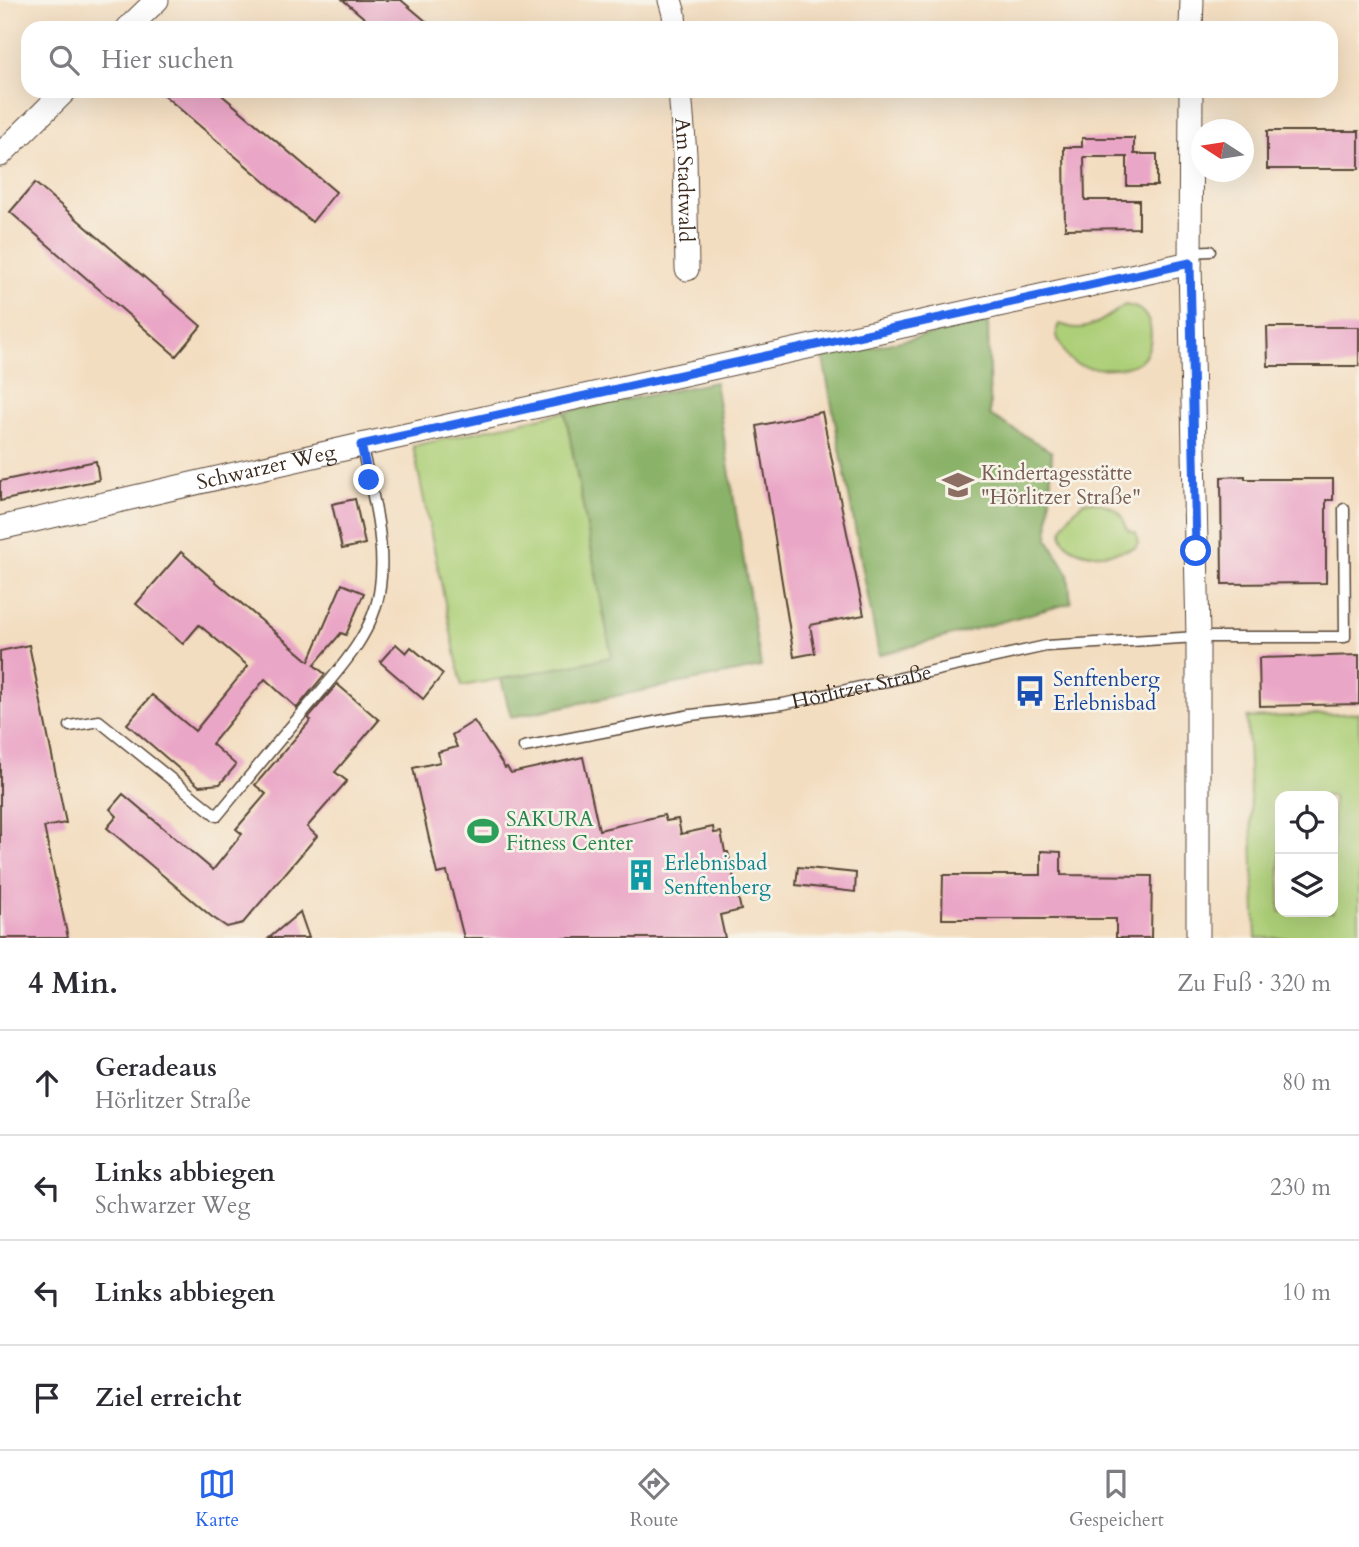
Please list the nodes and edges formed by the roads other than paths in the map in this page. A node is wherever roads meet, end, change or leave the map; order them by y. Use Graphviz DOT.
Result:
graph roads {
  1 [pos="157,0"];
  2 [pos="670,0"];
  3 [pos="1192,0"];
  4 [pos="135,21"];
  5 [pos="674,21"];
  6 [pos="1191,21"];
  7 [pos="58,98"];
  8 [pos="681,98"];
  9 [pos="1191,98"];
  10 [pos="0,155"];
  11 [pos="1197,255"];
  12 [pos="687,269"];
  13 [pos="361,445"];
  14 [pos="1344,509"];
  15 [pos="0,528"];
  16 [pos="1198,637"];
  17 [pos="70,726"];
  18 [pos="524,747"];
  19 [pos="1198,938"];
  1 -- 4 [label="street"];
  2 -- 5 [label="street"];
  3 -- 6 [label="street"];
  7 -- 10 [label="street"];
  8 -- 12 [label="street, Am Stadtwald"];
  9 -- 11 [label="street"];
  11 -- 13 [label="street, Schwarzer Weg"];
  11 -- 16 [label="street"];
  13 -- 15 [label="street, Schwarzer Weg"];
  13 -- 17 [label="lane"];
  14 -- 16 [label="lane, Hörlitzer Straße"];
  16 -- 18 [label="lane, Hörlitzer Straße"];
  16 -- 19 [label="street"];
}
